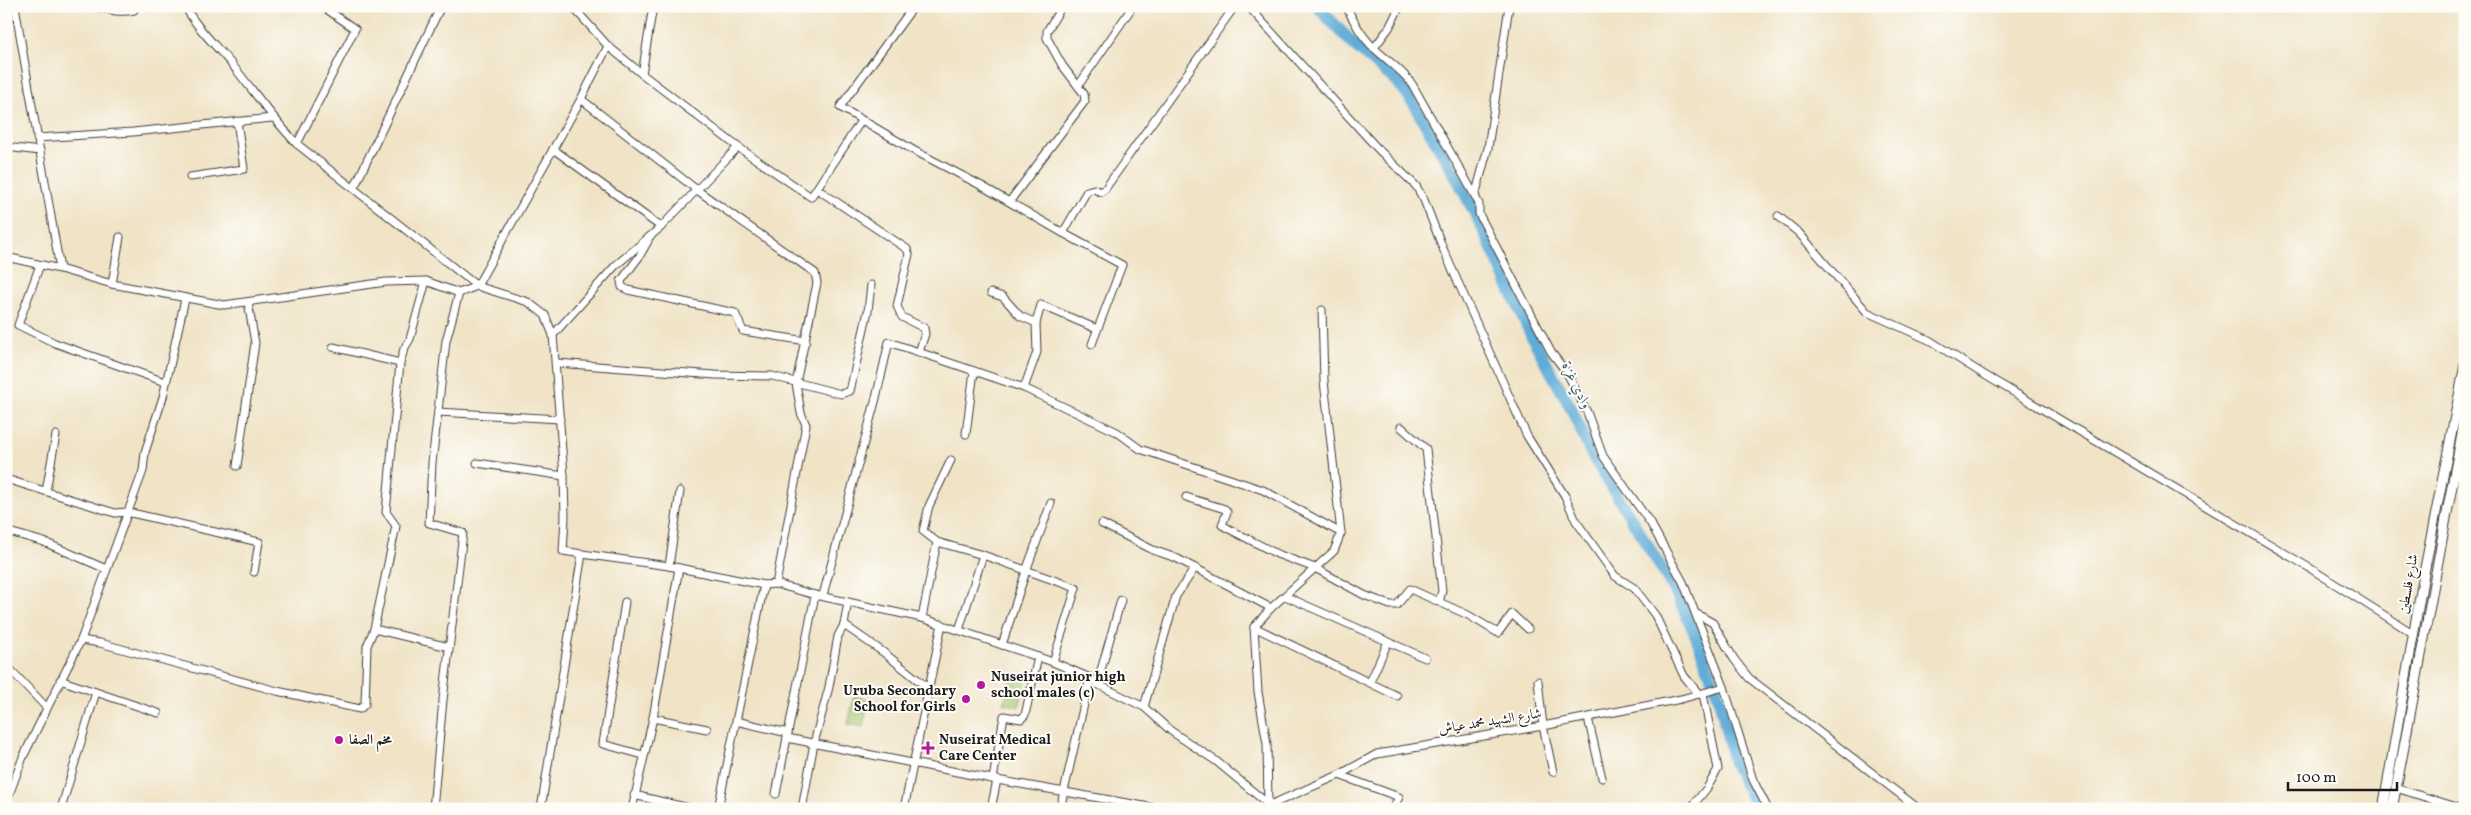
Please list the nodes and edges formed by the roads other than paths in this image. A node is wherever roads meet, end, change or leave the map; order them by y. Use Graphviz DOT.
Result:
graph roads {
  1 [pos="15,6"];
  2 [pos="96,6"];
  3 [pos="185,6"];
  4 [pos="322,6"];
  5 [pos="441,6"];
  6 [pos="572,6"];
  7 [pos="653,6"];
  8 [pos="914,6"];
  9 [pos="1062,6"];
  10 [pos="1133,6"];
  11 [pos="1235,6"];
  12 [pos="1248,6"];
  13 [pos="1346,6"];
  14 [pos="1400,6"];
  15 [pos="1509,6"];
  16 [pos="134,10"];
  17 [pos="608,46"];
  18 [pos="1374,48"];
  19 [pos="642,74"];
  20 [pos="1078,86"];
  21 [pos="582,99"];
  22 [pos="273,118"];
  23 [pos="237,121"];
  24 [pos="861,121"];
  25 [pos="37,138"];
  26 [pos="297,144"];
  27 [pos="6,147"];
  28 [pos="738,147"];
  29 [pos="553,149"];
  30 [pos="40,151"];
  31 [pos="190,177"];
  32 [pos="354,188"];
  33 [pos="816,189"];
  34 [pos="698,190"];
  35 [pos="1475,196"];
  36 [pos="1010,202"];
  37 [pos="1778,216"];
  38 [pos="661,227"];
  39 [pos="1063,234"];
  40 [pos="120,237"];
  41 [pos="649,238"];
  42 [pos="6,257"];
  43 [pos="40,265"];
  44 [pos="60,269"];
  45 [pos="426,281"];
  46 [pos="112,284"];
  47 [pos="871,285"];
  48 [pos="477,286"];
  49 [pos="459,292"];
  50 [pos="991,293"];
  51 [pos="185,299"];
  52 [pos="248,302"];
  53 [pos="1322,310"];
  54 [pos="1036,323"];
  55 [pos="1097,329"];
  56 [pos="553,335"];
  57 [pos="806,340"];
  58 [pos="1092,344"];
  59 [pos="334,348"];
  60 [pos="919,352"];
  61 [pos="400,363"];
  62 [pos="557,363"];
  63 [pos="2465,365"];
  64 [pos="974,371"];
  65 [pos="165,382"];
  66 [pos="796,383"];
  67 [pos="1024,388"];
  68 [pos="438,412"];
  69 [pos="560,419"];
  70 [pos="2465,419"];
  71 [pos="1401,427"];
  72 [pos="966,434"];
  73 [pos="56,435"];
  74 [pos="951,460"];
  75 [pos="477,463"];
  76 [pos="237,466"];
  77 [pos="564,476"];
  78 [pos="6,479"];
  79 [pos="46,490"];
  80 [pos="680,491"];
  81 [pos="1186,497"];
  82 [pos="1051,503"];
  83 [pos="127,512"];
  84 [pos="1102,524"];
  85 [pos="6,531"];
  86 [pos="1342,533"];
  87 [pos="937,542"];
  88 [pos="582,554"];
  89 [pos="984,555"];
  90 [pos="669,566"];
  91 [pos="679,568"];
  92 [pos="1195,568"];
  93 [pos="1315,568"];
  94 [pos="106,569"];
  95 [pos="1026,571"];
  96 [pos="254,572"];
  97 [pos="776,584"];
  98 [pos="764,585"];
  99 [pos="815,595"];
  100 [pos="823,595"];
  101 [pos="1285,596"];
  102 [pos="1120,600"];
  103 [pos="625,602"];
  104 [pos="848,602"];
  105 [pos="1439,602"];
  106 [pos="1271,608"];
  107 [pos="1697,614"];
  108 [pos="922,618"];
  109 [pos="942,624"];
  110 [pos="844,625"];
  111 [pos="1254,627"];
  112 [pos="1528,629"];
  113 [pos="374,630"];
  114 [pos="959,630"];
  115 [pos="2414,634"];
  116 [pos="81,640"];
  117 [pos="1388,642"];
  118 [pos="1002,645"];
  119 [pos="449,647"];
  120 [pos="1038,657"];
  121 [pos="1425,658"];
  122 [pos="1053,662"];
  123 [pos="6,665"];
  124 [pos="1090,678"];
  125 [pos="60,680"];
  126 [pos="1538,681"];
  127 [pos="1370,682"];
  128 [pos="1097,684"];
  129 [pos="928,688"];
  130 [pos="1722,688"];
  131 [pos="96,692"];
  132 [pos="1701,694"];
  133 [pos="1397,696"];
  134 [pos="1144,707"];
  135 [pos="47,708"];
  136 [pos="158,713"];
  137 [pos="653,718"];
  138 [pos="1588,718"];
  139 [pos="736,721"];
  140 [pos="1544,726"];
  141 [pos="707,729"];
  142 [pos="787,735"];
  143 [pos="814,743"];
  144 [pos="643,755"];
  145 [pos="914,763"];
  146 [pos="1553,772"];
  147 [pos="1339,775"];
  148 [pos="1602,778"];
  149 [pos="995,779"];
  150 [pos="2396,788"];
  151 [pos="1064,792"];
  152 [pos="776,794"];
  153 [pos="634,795"];
  154 [pos="6,803"];
  155 [pos="1265,807"];
  156 [pos="689,808"];
  157 [pos="61,809"];
  158 [pos="433,809"];
  159 [pos="541,809"];
  160 [pos="632,809"];
  161 [pos="718,809"];
  162 [pos="802,809"];
  163 [pos="904,809"];
  164 [pos="991,809"];
  165 [pos="1060,809"];
  166 [pos="1161,809"];
  167 [pos="1393,809"];
  168 [pos="1690,809"];
  169 [pos="1768,809"];
  170 [pos="1858,809"];
  171 [pos="1869,809"];
  172 [pos="1919,809"];
  173 [pos="2383,809"];
  174 [pos="2392,809"];
  175 [pos="2463,809"];
  1 -- 25 [label="street"];
  2 -- 16 [label="street"];
  3 -- 22 [label="street"];
  4 -- 26 [label="street"];
  5 -- 32 [label="street"];
  6 -- 17 [label="street"];
  7 -- 19 [label="street"];
  8 -- 24 [label="street"];
  9 -- 20 [label="street"];
  10 -- 20 [label="street"];
  11 -- 39 [label="street"];
  12 -- 132 [label="street"];
  13 -- 18 [label="street"];
  14 -- 18 [label="street"];
  15 -- 35 [label="street"];
  17 -- 19 [label="street"];
  17 -- 21 [label="street"];
  18 -- 35 [label="street"];
  19 -- 28 [label="street"];
  20 -- 36 [label="street"];
  21 -- 29 [label="street"];
  21 -- 34 [label="street"];
  22 -- 23 [label="street"];
  22 -- 26 [label="street"];
  23 -- 25 [label="street"];
  23 -- 31 [label="street"];
  24 -- 33 [label="street"];
  24 -- 36 [label="street"];
  25 -- 30 [label="street"];
  26 -- 32 [label="street"];
  27 -- 30 [label="street"];
  28 -- 33 [label="street"];
  28 -- 34 [label="street"];
  29 -- 38 [label="street"];
  29 -- 48 [label="street"];
  30 -- 44 [label="street"];
  32 -- 48 [label="street"];
  33 -- 60 [label="street"];
  34 -- 38 [label="street"];
  34 -- 57 [label="street"];
  35 -- 107 [label="street"];
  36 -- 39 [label="street"];
  37 -- 115 [label="street"];
  38 -- 41 [label="street"];
  39 -- 55 [label="street"];
  40 -- 46 [label="street"];
  41 -- 56 [label="street"];
  41 -- 57 [label="street"];
  42 -- 43 [label="street"];
  43 -- 44 [label="street"];
  43 -- 65 [label="street"];
  44 -- 46 [label="street"];
  45 -- 49 [label="street"];
  45 -- 52 [label="street"];
  45 -- 61 [label="street"];
  46 -- 51 [label="street"];
  47 -- 66 [label="street"];
  48 -- 49 [label="street"];
  48 -- 56 [label="street"];
  49 -- 68 [label="street"];
  50 -- 54 [label="street"];
  51 -- 52 [label="street"];
  51 -- 65 [label="street"];
  52 -- 76 [label="street"];
  53 -- 86 [label="street"];
  54 -- 55 [label="street"];
  54 -- 67 [label="street"];
  55 -- 58 [label="street"];
  56 -- 62 [label="street"];
  57 -- 66 [label="street"];
  59 -- 61 [label="street"];
  60 -- 64 [label="street"];
  60 -- 100 [label="street"];
  61 -- 113 [label="street"];
  62 -- 66 [label="street"];
  62 -- 69 [label="street"];
  63 -- 115 [label="street, شارع فلسطين"];
  64 -- 67 [label="street"];
  64 -- 72 [label="street"];
  65 -- 83 [label="street"];
  66 -- 97 [label="street"];
  67 -- 86 [label="street"];
  68 -- 69 [label="street"];
  68 -- 119 [label="street"];
  69 -- 77 [label="street"];
  70 -- 150 [label="street, شارع فلسطين"];
  71 -- 105 [label="street"];
  73 -- 79 [label="street"];
  74 -- 87 [label="street"];
  75 -- 77 [label="street"];
  77 -- 88 [label="street"];
  78 -- 79 [label="street"];
  79 -- 83 [label="street"];
  80 -- 90 [label="street"];
  81 -- 93 [label="street"];
  82 -- 95 [label="street"];
  83 -- 94 [label="street"];
  83 -- 96 [label="street"];
  84 -- 92 [label="street"];
  85 -- 94 [label="street"];
  86 -- 93 [label="street"];
  87 -- 89 [label="street"];
  87 -- 108 [label="street"];
  88 -- 90 [label="street"];
  88 -- 159 [label="street"];
  89 -- 95 [label="street"];
  89 -- 114 [label="street"];
  90 -- 91 [label="street"];
  91 -- 98 [label="street"];
  91 -- 137 [label="street"];
  92 -- 106 [label="street"];
  92 -- 134 [label="street"];
  93 -- 101 [label="street"];
  93 -- 105 [label="street"];
  94 -- 116 [label="street"];
  95 -- 118 [label="street"];
  95 -- 122 [label="street"];
  97 -- 98 [label="street"];
  97 -- 99 [label="street"];
  98 -- 139 [label="street"];
  99 -- 100 [label="street"];
  99 -- 142 [label="street"];
  100 -- 104 [label="street"];
  101 -- 106 [label="street"];
  101 -- 117 [label="street"];
  102 -- 128 [label="street"];
  103 -- 144 [label="street"];
  104 -- 108 [label="street"];
  104 -- 110 [label="street"];
  105 -- 112 [label="street"];
  106 -- 111 [label="street"];
  107 -- 130 [label="street"];
  107 -- 172 [label="street"];
  108 -- 109 [label="street"];
  109 -- 114 [label="street"];
  109 -- 129 [label="street"];
  110 -- 129 [label="street"];
  110 -- 143 [label="street"];
  111 -- 127 [label="street"];
  111 -- 155 [label="street"];
  113 -- 116 [label="street"];
  113 -- 119 [label="street"];
  114 -- 118 [label="street"];
  115 -- 173 [label="street, شارع فلسطين"];
  116 -- 125 [label="street"];
  117 -- 121 [label="street"];
  117 -- 127 [label="street"];
  118 -- 120 [label="street"];
  119 -- 158 [label="street"];
  120 -- 122 [label="street"];
  120 -- 149 [label="street"];
  122 -- 124 [label="street"];
  123 -- 135 [label="street"];
  124 -- 128 [label="street"];
  124 -- 151 [label="street"];
  125 -- 131 [label="street"];
  125 -- 135 [label="street"];
  126 -- 140 [label="street"];
  127 -- 133 [label="street"];
  128 -- 134 [label="street"];
  129 -- 145 [label="street"];
  130 -- 132 [label="street, شارع الشهيد محمد عياش"];
  130 -- 169 [label="street"];
  131 -- 136 [label="street"];
  131 -- 157 [label="street"];
  132 -- 138 [label="street, شارع الشهيد محمد عياش"];
  132 -- 168 [label="street"];
  134 -- 155 [label="street"];
  135 -- 154 [label="street"];
  137 -- 141 [label="street"];
  137 -- 144 [label="street"];
  138 -- 140 [label="street, شارع الشهيد محمد عياش"];
  138 -- 148 [label="street"];
  139 -- 142 [label="street"];
  139 -- 161 [label="street"];
  140 -- 146 [label="street"];
  140 -- 147 [label="street, شارع الشهيد محمد عياش"];
  142 -- 143 [label="street"];
  142 -- 152 [label="street"];
  143 -- 145 [label="street"];
  143 -- 162 [label="street"];
  144 -- 153 [label="street"];
  145 -- 149 [label="street"];
  145 -- 163 [label="street"];
  147 -- 155 [label="street, شارع الشهيد محمد عياش"];
  147 -- 167 [label="street"];
  149 -- 151 [label="street"];
  149 -- 164 [label="street"];
  150 -- 174 [label="street, شارع فلسطين"];
  150 -- 175 [label="street"];
  151 -- 165 [label="street"];
  151 -- 166 [label="street"];
  153 -- 156 [label="street"];
  153 -- 160 [label="street"];
  170 -- 171 [label="street"];
}
